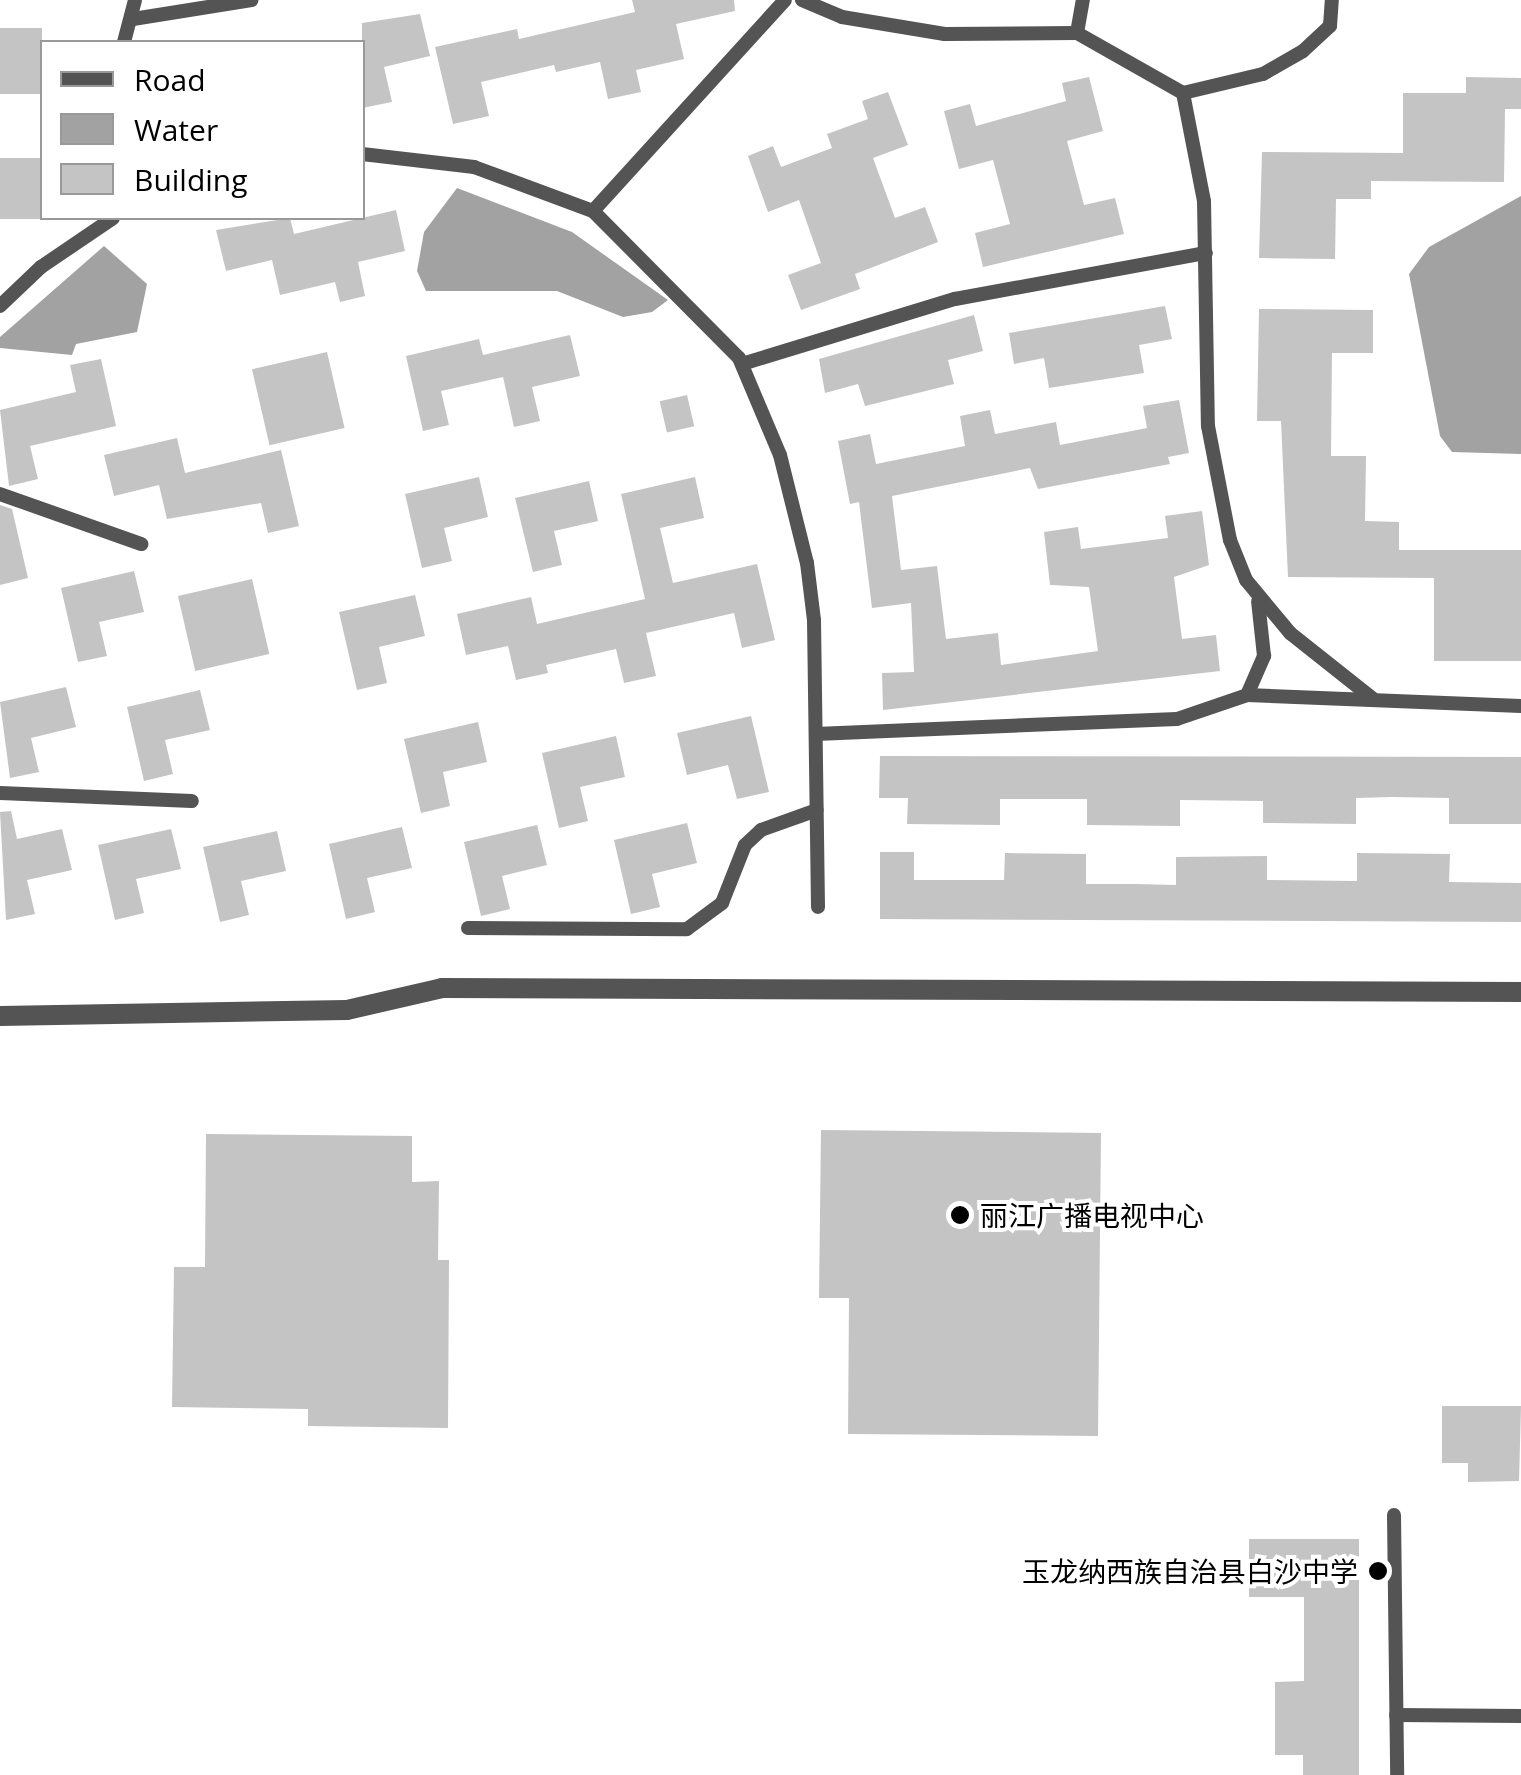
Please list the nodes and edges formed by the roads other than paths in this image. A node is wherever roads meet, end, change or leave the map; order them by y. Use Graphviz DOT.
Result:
graph roads {
  1 [pos="135,0"];
  2 [pos="251,0"];
  3 [pos="786,0"];
  4 [pos="802,0"];
  5 [pos="1083,0"];
  6 [pos="1332,0"];
  7 [pos="133,19"];
  8 [pos="1078,33"];
  9 [pos="125,40"];
  10 [pos="1183,93"];
  11 [pos="365,154"];
  12 [pos="593,211"];
  13 [pos="110,220"];
  14 [pos="1206,253"];
  15 [pos="0,306"];
  16 [pos="742,364"];
  17 [pos="0,494"];
  18 [pos="141,544"];
  19 [pos="1255,594"];
  20 [pos="1247,694"];
  21 [pos="1374,700"];
  22 [pos="1521,706"];
  23 [pos="816,734"];
  24 [pos="0,793"];
  25 [pos="192,801"];
  26 [pos="816,810"];
  27 [pos="818,907"];
  28 [pos="468,928"];
  29 [pos="1521,992"];
  30 [pos="0,1016"];
  31 [pos="1394,1514"];
  32 [pos="1396,1715"];
  33 [pos="1521,1716"];
  34 [pos="1397,1775"];
  1 -- 7 [label="lane"];
  2 -- 7 [label="lane"];
  3 -- 12 [label="lane"];
  4 -- 8 [label="lane"];
  5 -- 8 [label="lane"];
  6 -- 10 [label="lane"];
  7 -- 9 [label="lane"];
  8 -- 10 [label="lane"];
  10 -- 14 [label="lane"];
  11 -- 12 [label="lane"];
  12 -- 16 [label="lane"];
  13 -- 15 [label="lane"];
  14 -- 16 [label="lane"];
  14 -- 19 [label="lane"];
  16 -- 23 [label="lane"];
  17 -- 18 [label="lane"];
  19 -- 20 [label="lane"];
  19 -- 21 [label="lane"];
  20 -- 21 [label="lane"];
  20 -- 23 [label="lane"];
  21 -- 22 [label="lane"];
  23 -- 26 [label="lane"];
  24 -- 25 [label="lane"];
  26 -- 27 [label="lane"];
  26 -- 28 [label="lane"];
  29 -- 30 [label="street"];
  31 -- 32 [label="lane"];
  32 -- 33 [label="lane"];
  32 -- 34 [label="lane"];
}
